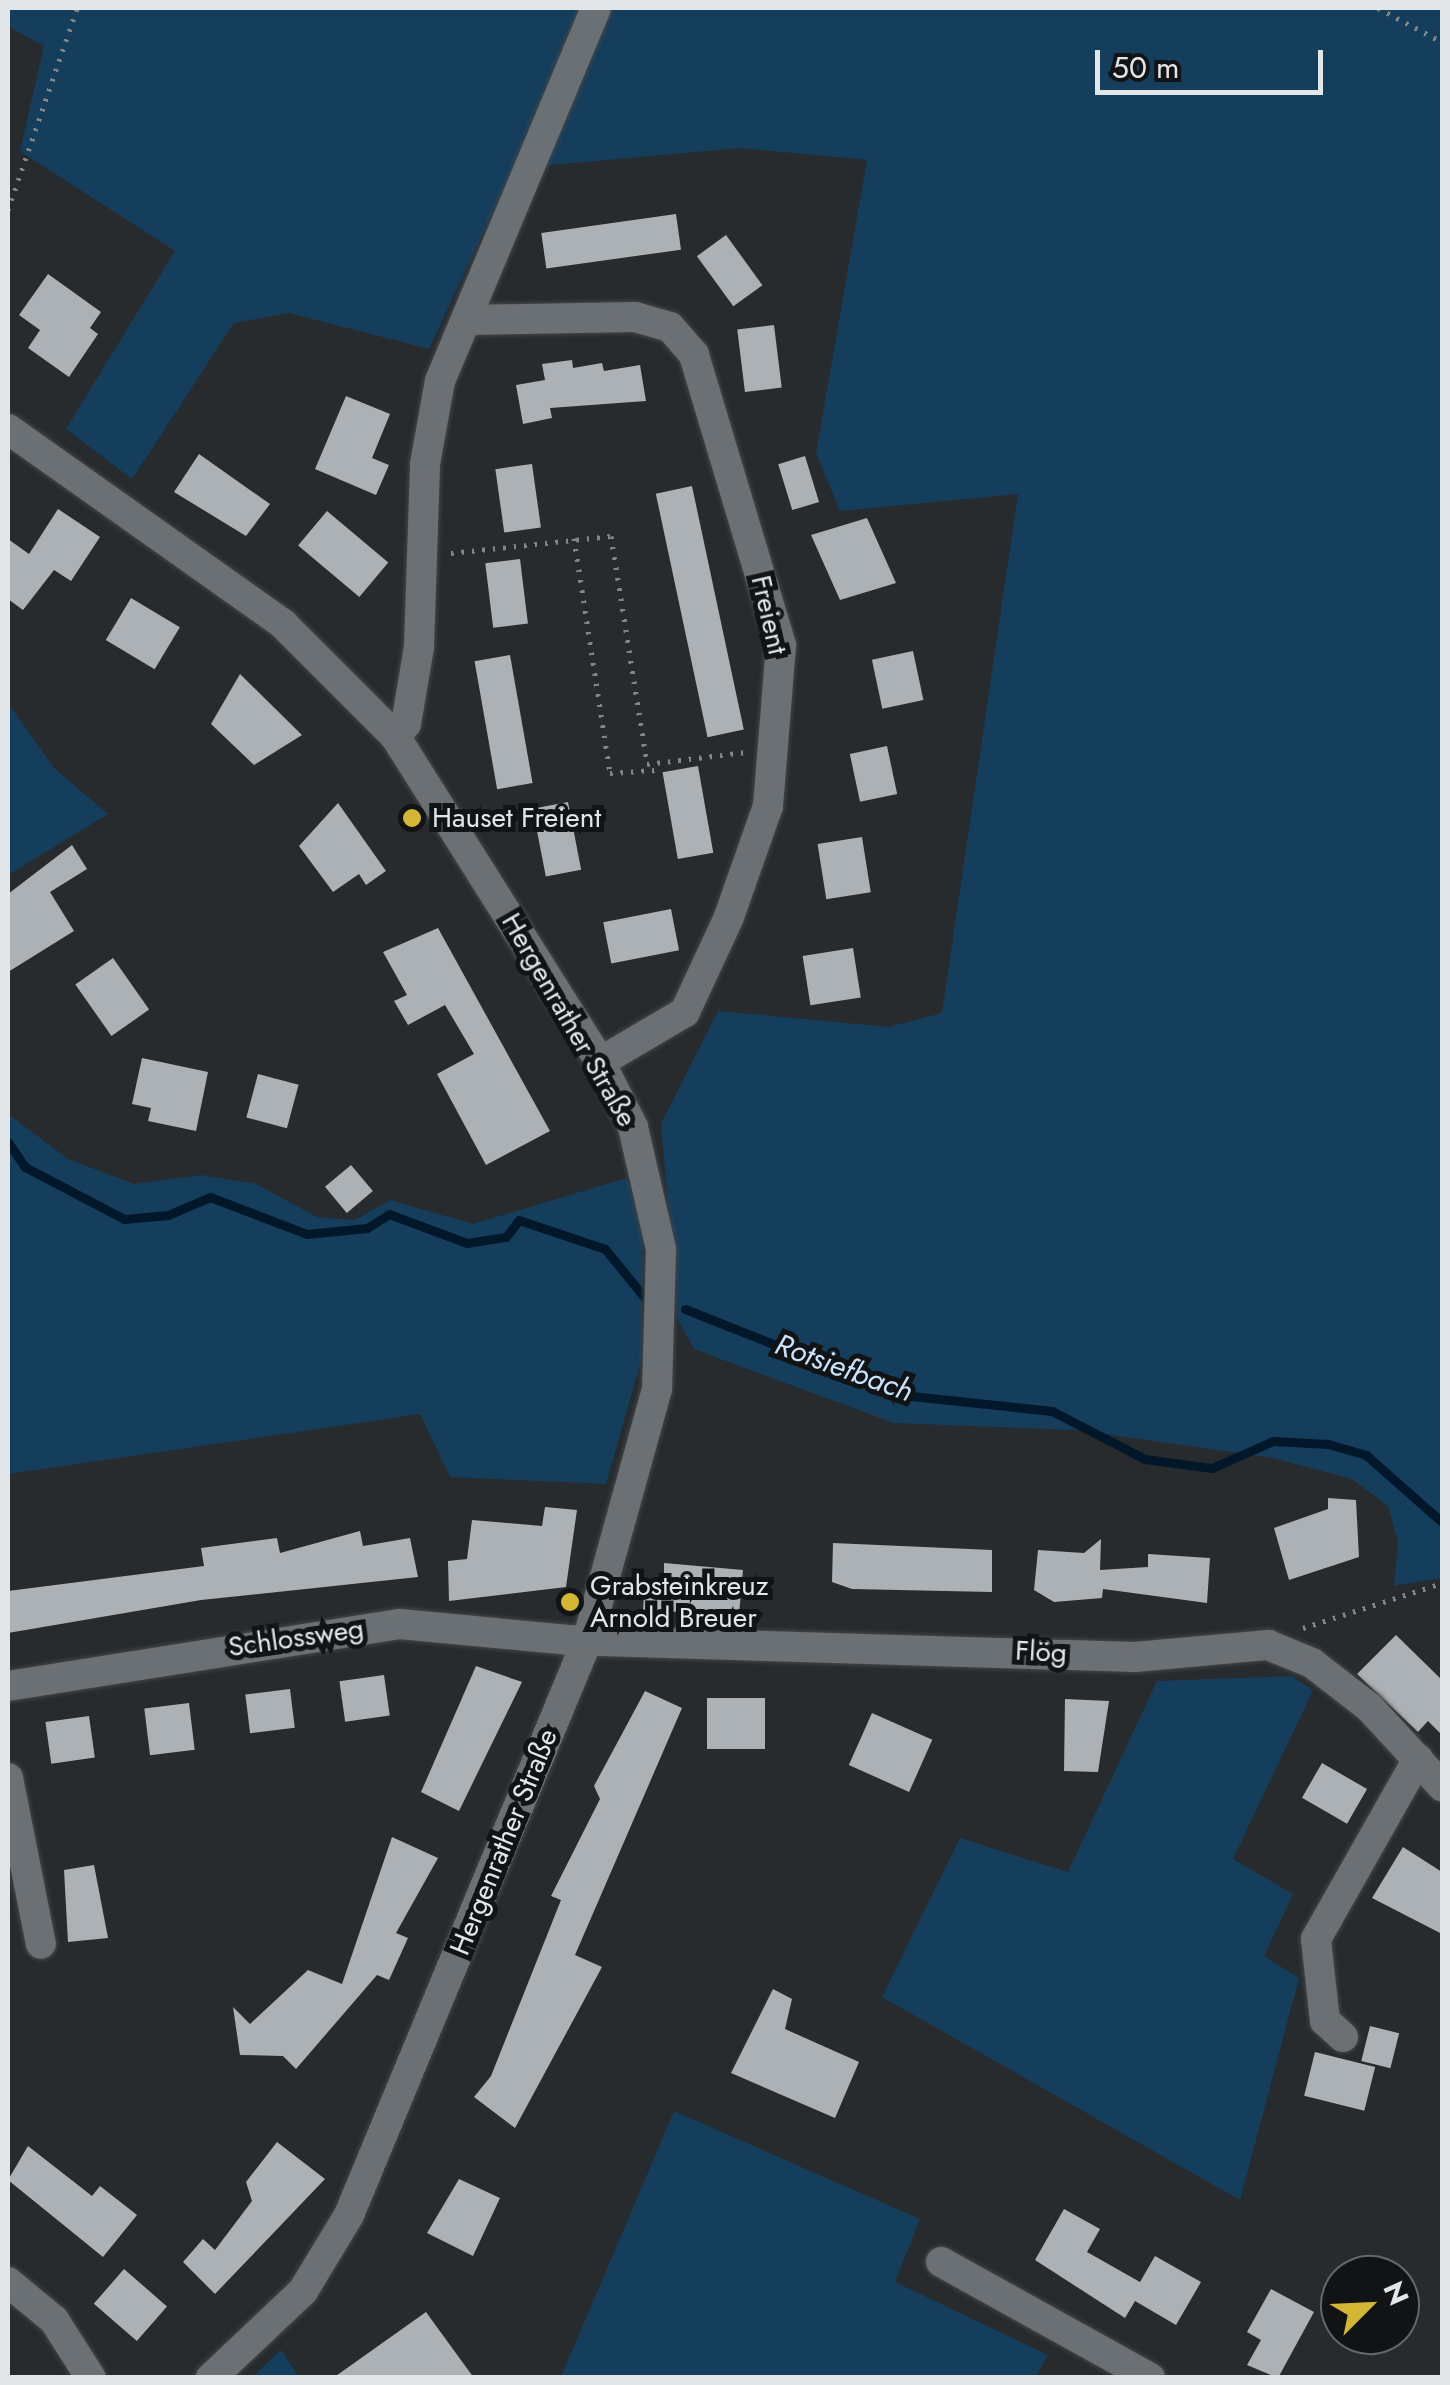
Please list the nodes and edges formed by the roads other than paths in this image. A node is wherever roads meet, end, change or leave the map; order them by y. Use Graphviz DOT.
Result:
graph roads {
  1 [pos="596,8"];
  2 [pos="466,320"];
  3 [pos="8,429"];
  4 [pos="395,736"];
  5 [pos="600,1062"];
  6 [pos="586,1640"];
  7 [pos="8,1686"];
  8 [pos="1418,1759"];
  9 [pos="8,1778"];
  10 [pos="1442,1786"];
  11 [pos="41,1944"];
  12 [pos="1344,2037"];
  13 [pos="941,2262"];
  14 [pos="8,2282"];
  15 [pos="91,2378"];
  16 [pos="211,2378"];
  17 [pos="1150,2378"];
  1 -- 2 [label="street"];
  2 -- 4 [label="street"];
  2 -- 5 [label="street, Freient"];
  3 -- 4 [label="street, Hergenrather Straße"];
  4 -- 5 [label="street, Hergenrather Straße"];
  5 -- 6 [label="street, Hergenrather Straße"];
  6 -- 7 [label="street, Schlossweg"];
  6 -- 8 [label="street, Flög"];
  6 -- 16 [label="street, Hergenrather Straße"];
  8 -- 10 [label="street, Flög"];
  8 -- 12 [label="street"];
  9 -- 11 [label="street"];
  13 -- 17 [label="street"];
  14 -- 15 [label="street"];
}
